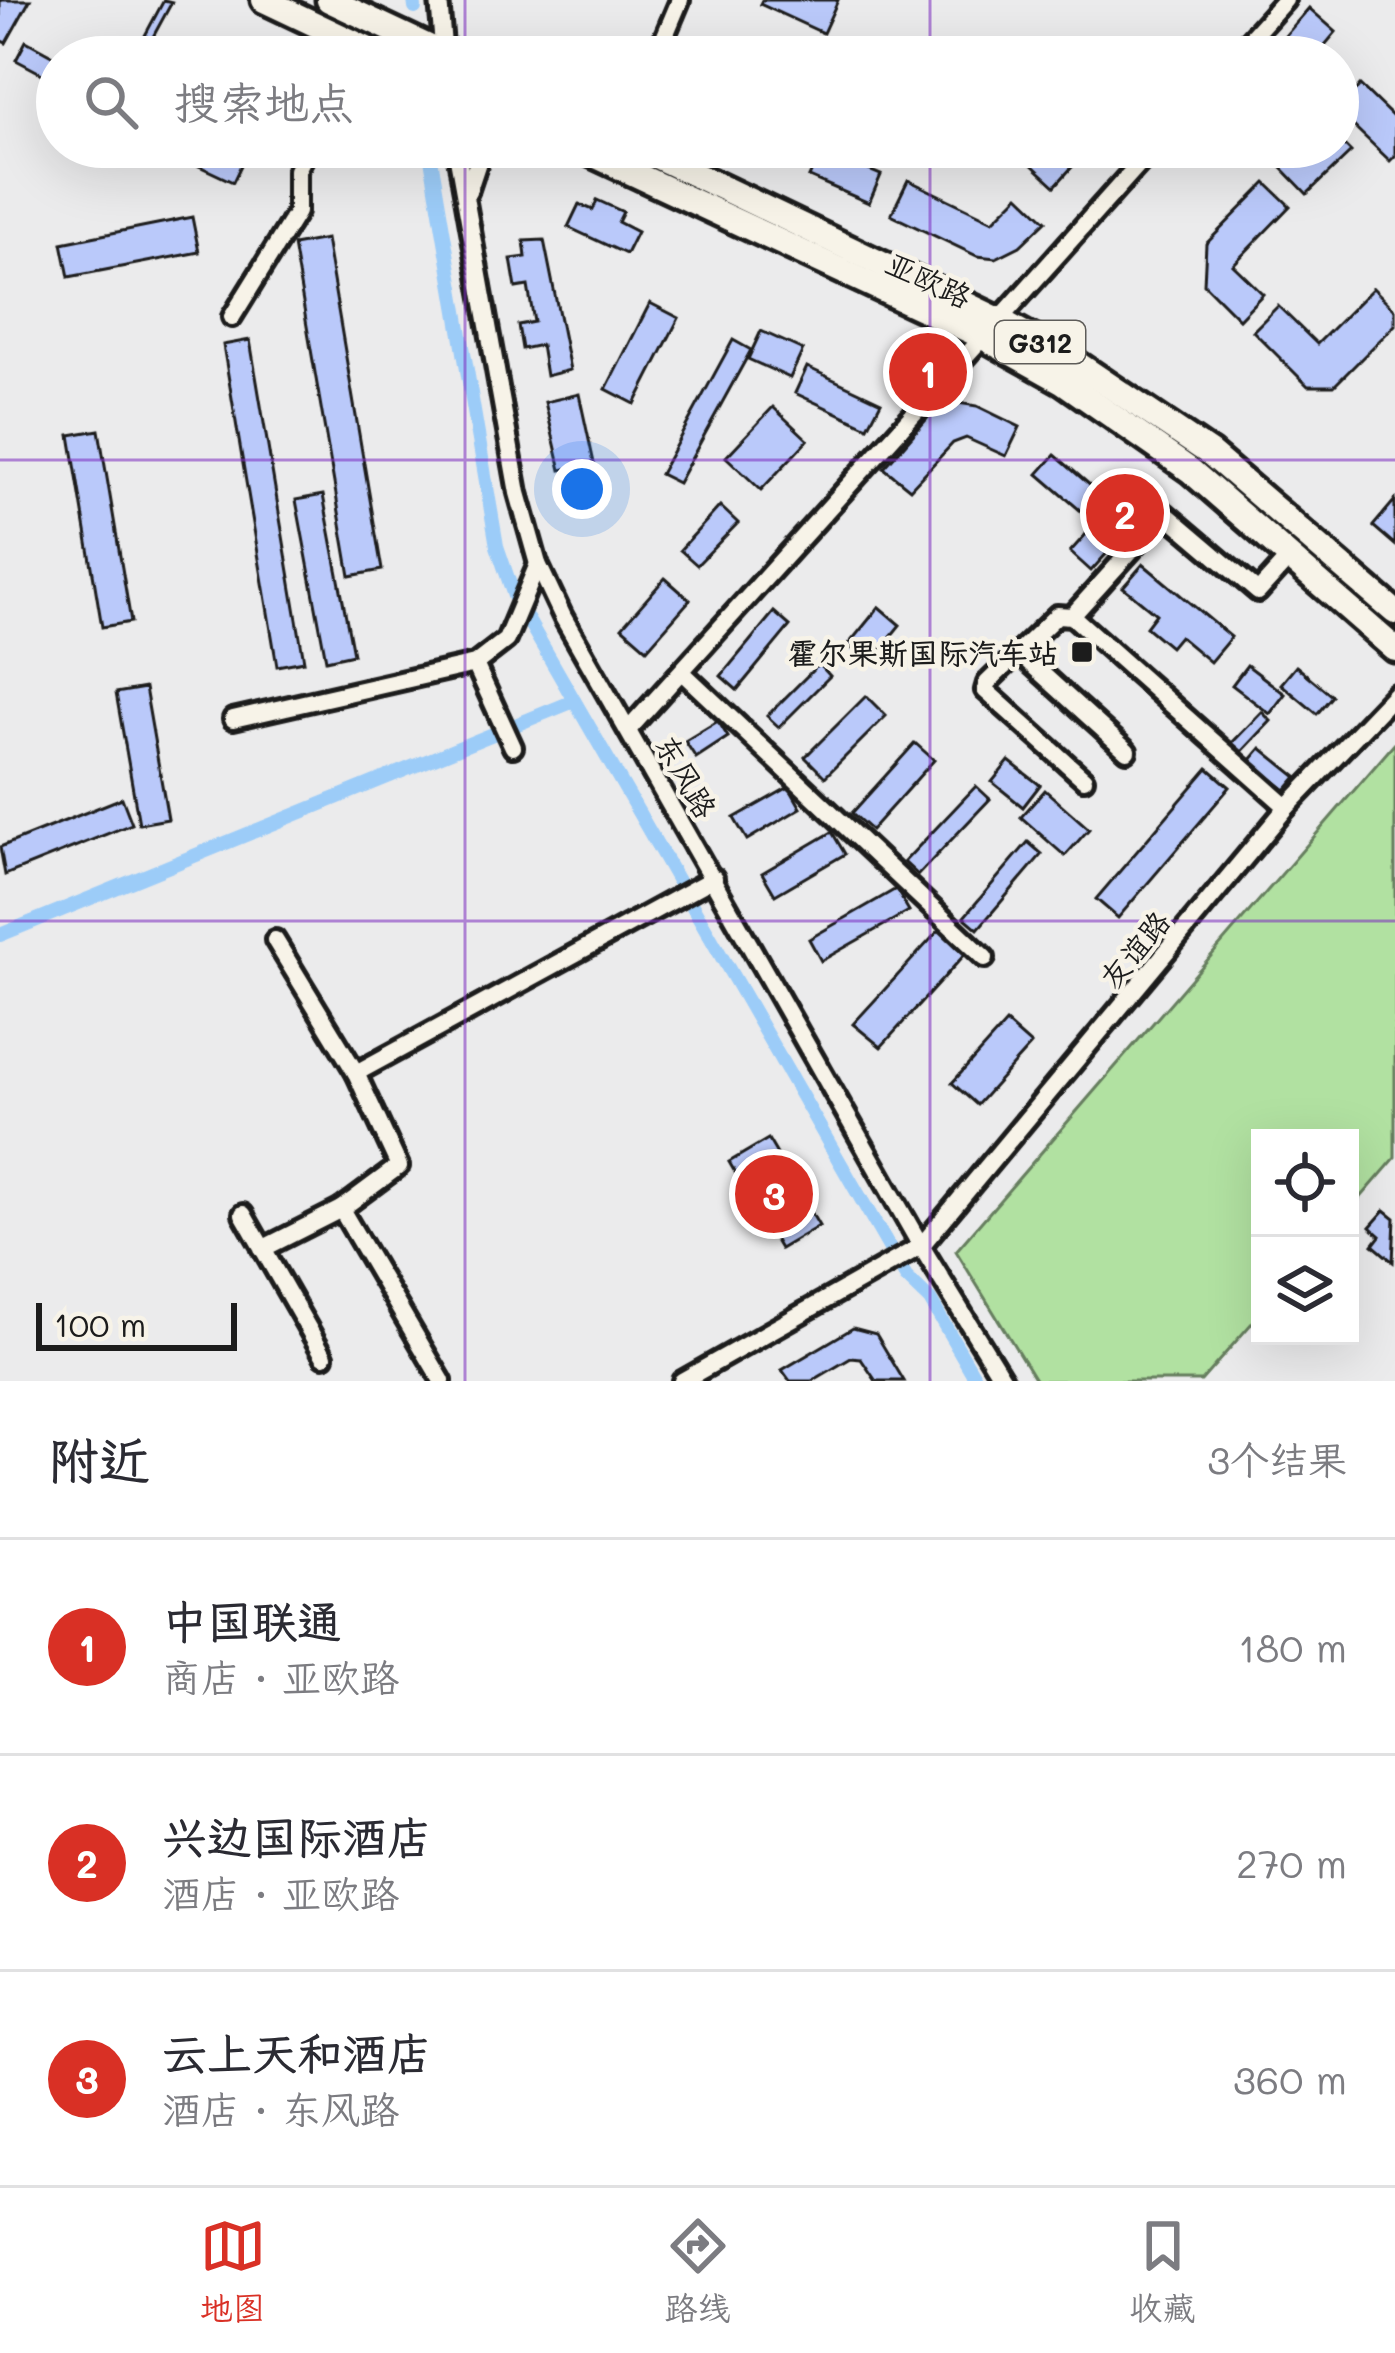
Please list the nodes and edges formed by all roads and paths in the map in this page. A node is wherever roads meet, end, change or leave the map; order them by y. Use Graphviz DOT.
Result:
graph roads {
  1 [pos="264,0"];
  2 [pos="329,0"];
  3 [pos="439,0"];
  4 [pos="680,0"];
  5 [pos="1285,0"];
  6 [pos="333,36"];
  7 [pos="404,36"];
  8 [pos="444,36"];
  9 [pos="665,36"];
  10 [pos="1253,36"];
  11 [pos="298,168"];
  12 [pos="460,168"];
  13 [pos="477,168"];
  14 [pos="640,168"];
  15 [pos="678,168"];
  16 [pos="1135,168"];
  17 [pos="466,204"];
  18 [pos="232,317"];
  19 [pos="991,328"];
  20 [pos="1288,559"];
  21 [pos="538,564"];
  22 [pos="1395,613"];
  23 [pos="1072,616"];
  24 [pos="1395,649"];
  25 [pos="1018,652"];
  26 [pos="475,664"];
  27 [pos="683,673"];
  28 [pos="1395,694"];
  29 [pos="233,719"];
  30 [pos="628,729"];
  31 [pos="513,746"];
  32 [pos="1126,751"];
  33 [pos="1084,778"];
  34 [pos="1287,808"];
  35 [pos="715,878"];
  36 [pos="275,940"];
  37 [pos="985,958"];
  38 [pos="356,1073"];
  39 [pos="341,1209"];
  40 [pos="243,1214"];
  41 [pos="262,1249"];
  42 [pos="916,1250"];
  43 [pos="323,1356"];
  44 [pos="442,1381"];
  45 [pos="682,1381"];
  46 [pos="1004,1381"];
  1 -- 6 [label="highway"];
  2 -- 7 [label="highway"];
  3 -- 8 [label="street"];
  4 -- 9 [label="street"];
  5 -- 10 [label="street"];
  11 -- 18 [label="street"];
  12 -- 17 [label="street, 东风路"];
  13 -- 17 [label="street"];
  14 -- 19 [label="highway, 亚欧路 / G312"];
  15 -- 19 [label="highway, 亚欧路 / G312"];
  16 -- 19 [label="street"];
  17 -- 21 [label="street, 东风路"];
  19 -- 20 [label="highway, 亚欧路 / G312"];
  19 -- 22 [label="highway, 亚欧路 / G312"];
  19 -- 27 [label="street"];
  20 -- 23 [label="street"];
  20 -- 24 [label="highway, 亚欧路 / G312"];
  21 -- 26 [label="street"];
  21 -- 30 [label="street, 东风路"];
  23 -- 25 [label="street"];
  23 -- 34 [label="street"];
  25 -- 32 [label="street"];
  25 -- 33 [label="street"];
  26 -- 29 [label="street"];
  26 -- 31 [label="street"];
  27 -- 30 [label="street"];
  27 -- 37 [label="street"];
  28 -- 34 [label="street, 友谊路"];
  30 -- 35 [label="street, 东风路"];
  34 -- 42 [label="street, 友谊路"];
  35 -- 38 [label="street"];
  35 -- 42 [label="street, 东风路"];
  36 -- 38 [label="street"];
  38 -- 39 [label="street"];
  39 -- 41 [label="street"];
  39 -- 44 [label="street"];
  40 -- 41 [label="street"];
  41 -- 43 [label="street"];
  42 -- 45 [label="street"];
  42 -- 46 [label="street, 东风路"];
}
